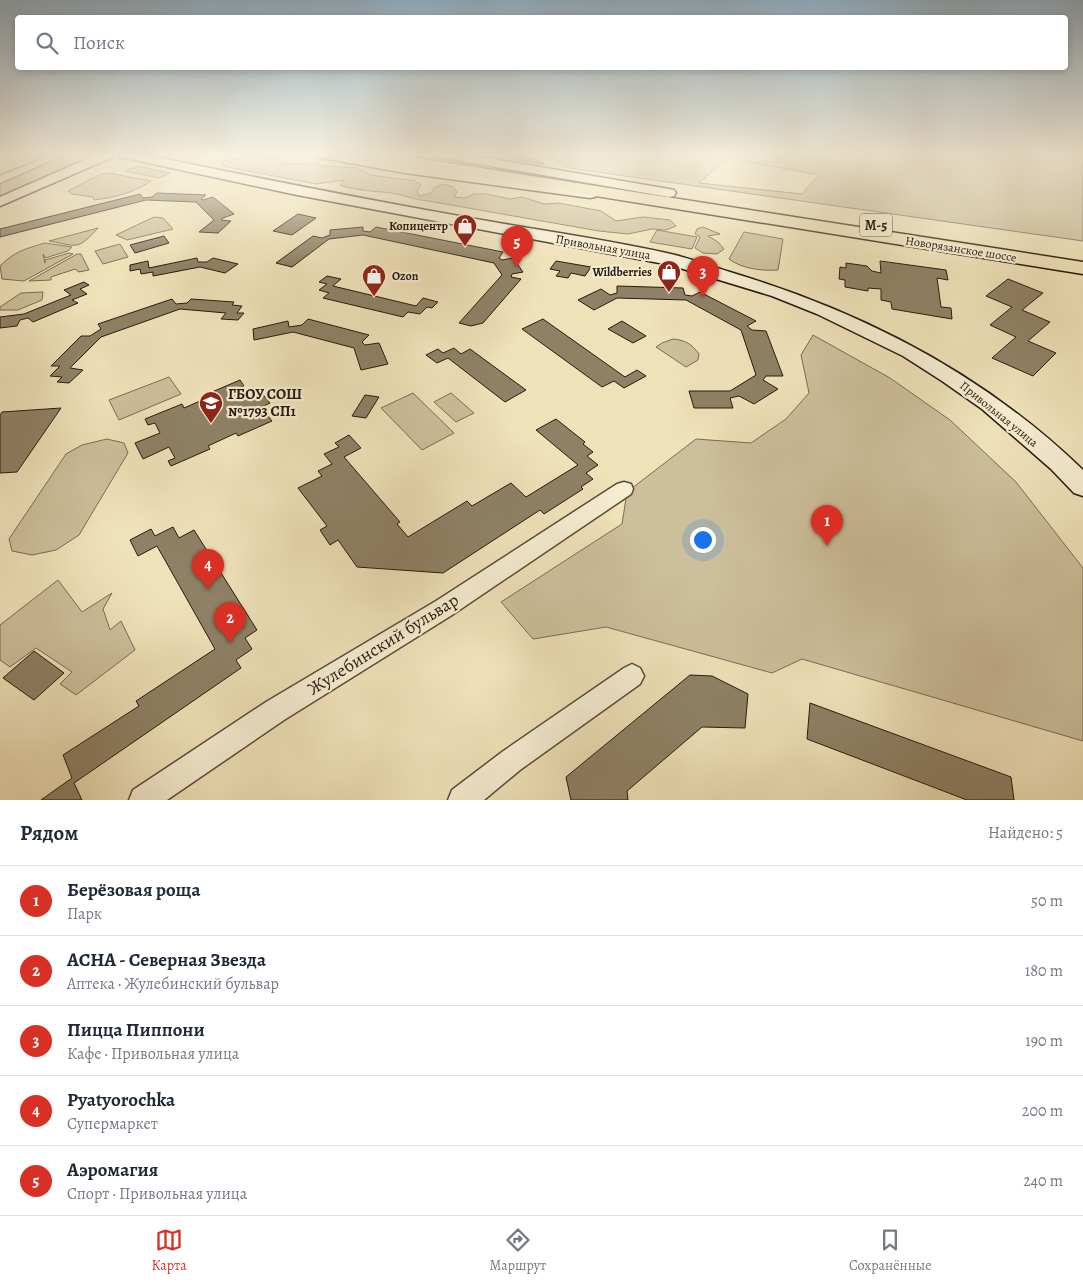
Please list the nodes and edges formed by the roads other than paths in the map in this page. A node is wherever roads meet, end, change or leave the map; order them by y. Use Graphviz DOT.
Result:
graph roads {
  1 [pos="24,191"];
  2 [pos="298,191"];
  3 [pos="601,191"];
  4 [pos="623,191"];
  5 [pos="628,191"];
  6 [pos="635,191"];
  7 [pos="669,198"];
  8 [pos="0,202"];
  9 [pos="1083,257"];
  10 [pos="1083,268"];
  11 [pos="1083,486"];
  12 [pos="624,489"];
  13 [pos="632,676"];
  14 [pos="143,800"];
  15 [pos="462,800"];
  1 -- 8 [label="main road"];
  2 -- 11 [label="main road, Привольная улица"];
  3 -- 7 [label="main road"];
  4 -- 7 [label="highway, Новорязанское шоссе / М-5"];
  5 -- 7 [label="highway, Новорязанское шоссе / М-5"];
  6 -- 7 [label="main road"];
  7 -- 9 [label="highway, Новорязанское шоссе / М-5"];
  7 -- 10 [label="highway, Новорязанское шоссе / М-5"];
  12 -- 14 [label="street, Жулебинский бульвар"];
  13 -- 15 [label="street"];
}
